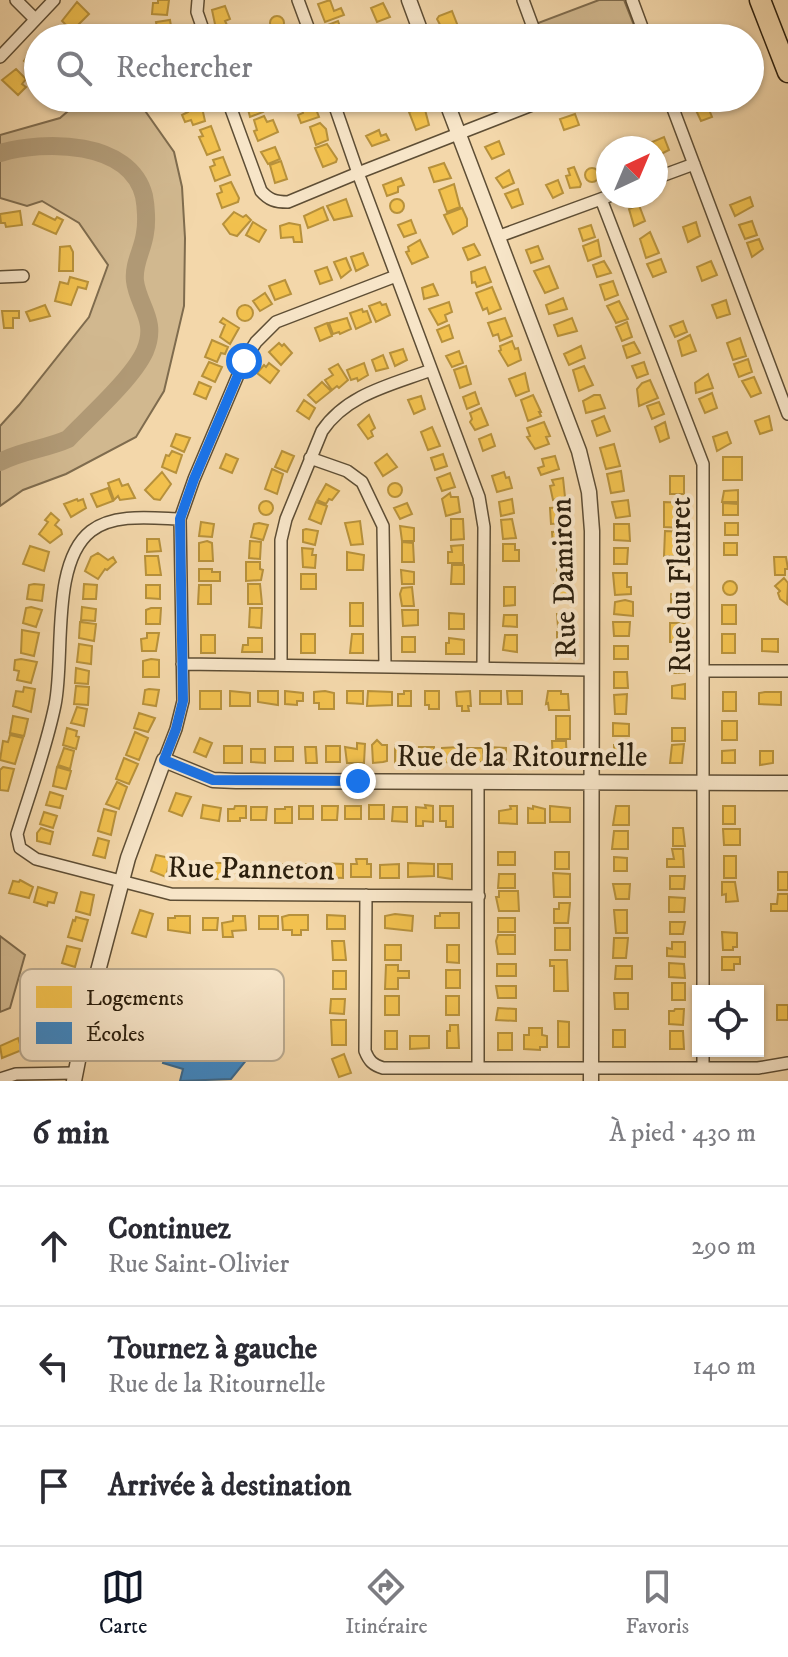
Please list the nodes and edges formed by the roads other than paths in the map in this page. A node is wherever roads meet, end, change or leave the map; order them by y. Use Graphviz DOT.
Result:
graph roads {
  1 [pos="16,0"];
  2 [pos="54,0"];
  3 [pos="198,0"];
  4 [pos="298,0"];
  5 [pos="409,0"];
  6 [pos="523,0"];
  7 [pos="632,0"];
  8 [pos="760,0"];
  9 [pos="35,19"];
  10 [pos="30,24"];
  11 [pos="201,24"];
  12 [pos="307,24"];
  13 [pos="418,24"];
  14 [pos="532,24"];
  15 [pos="641,24"];
  16 [pos="24,31"];
  17 [pos="0,57"];
  18 [pos="788,72"];
  19 [pos="232,112"];
  20 [pos="337,112"];
  21 [pos="450,112"];
  22 [pos="514,112"];
  23 [pos="674,112"];
  24 [pos="458,134"];
  25 [pos="694,164"];
  26 [pos="358,173"];
  27 [pos="668,174"];
  28 [pos="596,200"];
  29 [pos="609,208"];
  30 [pos="497,237"];
  31 [pos="23,276"];
  32 [pos="396,276"];
  33 [pos="0,277"];
  34 [pos="431,370"];
  35 [pos="788,414"];
  36 [pos="310,458"];
  37 [pos="180,519"];
  38 [pos="182,664"];
  39 [pos="281,664"];
  40 [pos="385,665"];
  41 [pos="483,668"];
  42 [pos="591,670"];
  43 [pos="705,671"];
  44 [pos="788,671"];
  45 [pos="164,760"];
  46 [pos="478,781"];
  47 [pos="591,782"];
  48 [pos="704,783"];
  49 [pos="788,783"];
  50 [pos="122,881"];
  51 [pos="366,895"];
  52 [pos="479,896"];
  53 [pos="100,969"];
  54 [pos="703,985"];
  55 [pos="703,1057"];
  56 [pos="788,1063"];
  57 [pos="478,1067"];
  58 [pos="703,1067"];
  59 [pos="591,1074"];
  60 [pos="74,1077"];
  61 [pos="0,1079"];
  1 -- 9 [label="street"];
  2 -- 9 [label="street"];
  3 -- 11 [label="street"];
  4 -- 12 [label="street"];
  5 -- 13 [label="street"];
  6 -- 14 [label="street"];
  7 -- 15 [label="street"];
  8 -- 18 [label="highway"];
  9 -- 10 [label="street"];
  16 -- 17 [label="street"];
  19 -- 26 [label="street"];
  20 -- 26 [label="street"];
  21 -- 24 [label="street, Rue Damiron"];
  22 -- 24 [label="street"];
  23 -- 25 [label="street"];
  24 -- 26 [label="street"];
  24 -- 30 [label="street, Rue Damiron"];
  25 -- 27 [label="street"];
  25 -- 35 [label="street"];
  26 -- 32 [label="street"];
  28 -- 30 [label="street"];
  29 -- 43 [label="street, Rue du Fleuret"];
  30 -- 42 [label="street, Rue Damiron"];
  31 -- 33 [label="street"];
  32 -- 34 [label="street"];
  32 -- 37 [label="street"];
  34 -- 36 [label="street"];
  34 -- 41 [label="street"];
  36 -- 39 [label="street"];
  36 -- 40 [label="street"];
  37 -- 38 [label="street"];
  37 -- 50 [label="street, Rue Panneton"];
  38 -- 39 [label="street"];
  38 -- 45 [label="street"];
  39 -- 40 [label="street"];
  40 -- 41 [label="street"];
  41 -- 42 [label="street"];
  42 -- 47 [label="street, Rue Damiron"];
  43 -- 44 [label="street"];
  43 -- 48 [label="street, Rue du Fleuret"];
  45 -- 46 [label="street, Rue de la Ritournelle"];
  45 -- 50 [label="street"];
  46 -- 47 [label="street, Rue de la Ritournelle"];
  46 -- 52 [label="street"];
  47 -- 48 [label="street, Rue de la Ritournelle"];
  47 -- 59 [label="street, Rue Damiron"];
  48 -- 49 [label="street, Rue de la Ritournelle"];
  48 -- 54 [label="street, Rue du Fleuret"];
  50 -- 51 [label="street, Rue Panneton"];
  50 -- 53 [label="street"];
  51 -- 52 [label="street, Rue Panneton"];
  51 -- 57 [label="street"];
  52 -- 57 [label="street"];
  55 -- 58 [label="street"];
  56 -- 58 [label="street"];
  57 -- 59 [label="street"];
  58 -- 59 [label="street"];
  60 -- 61 [label="street"];
}
